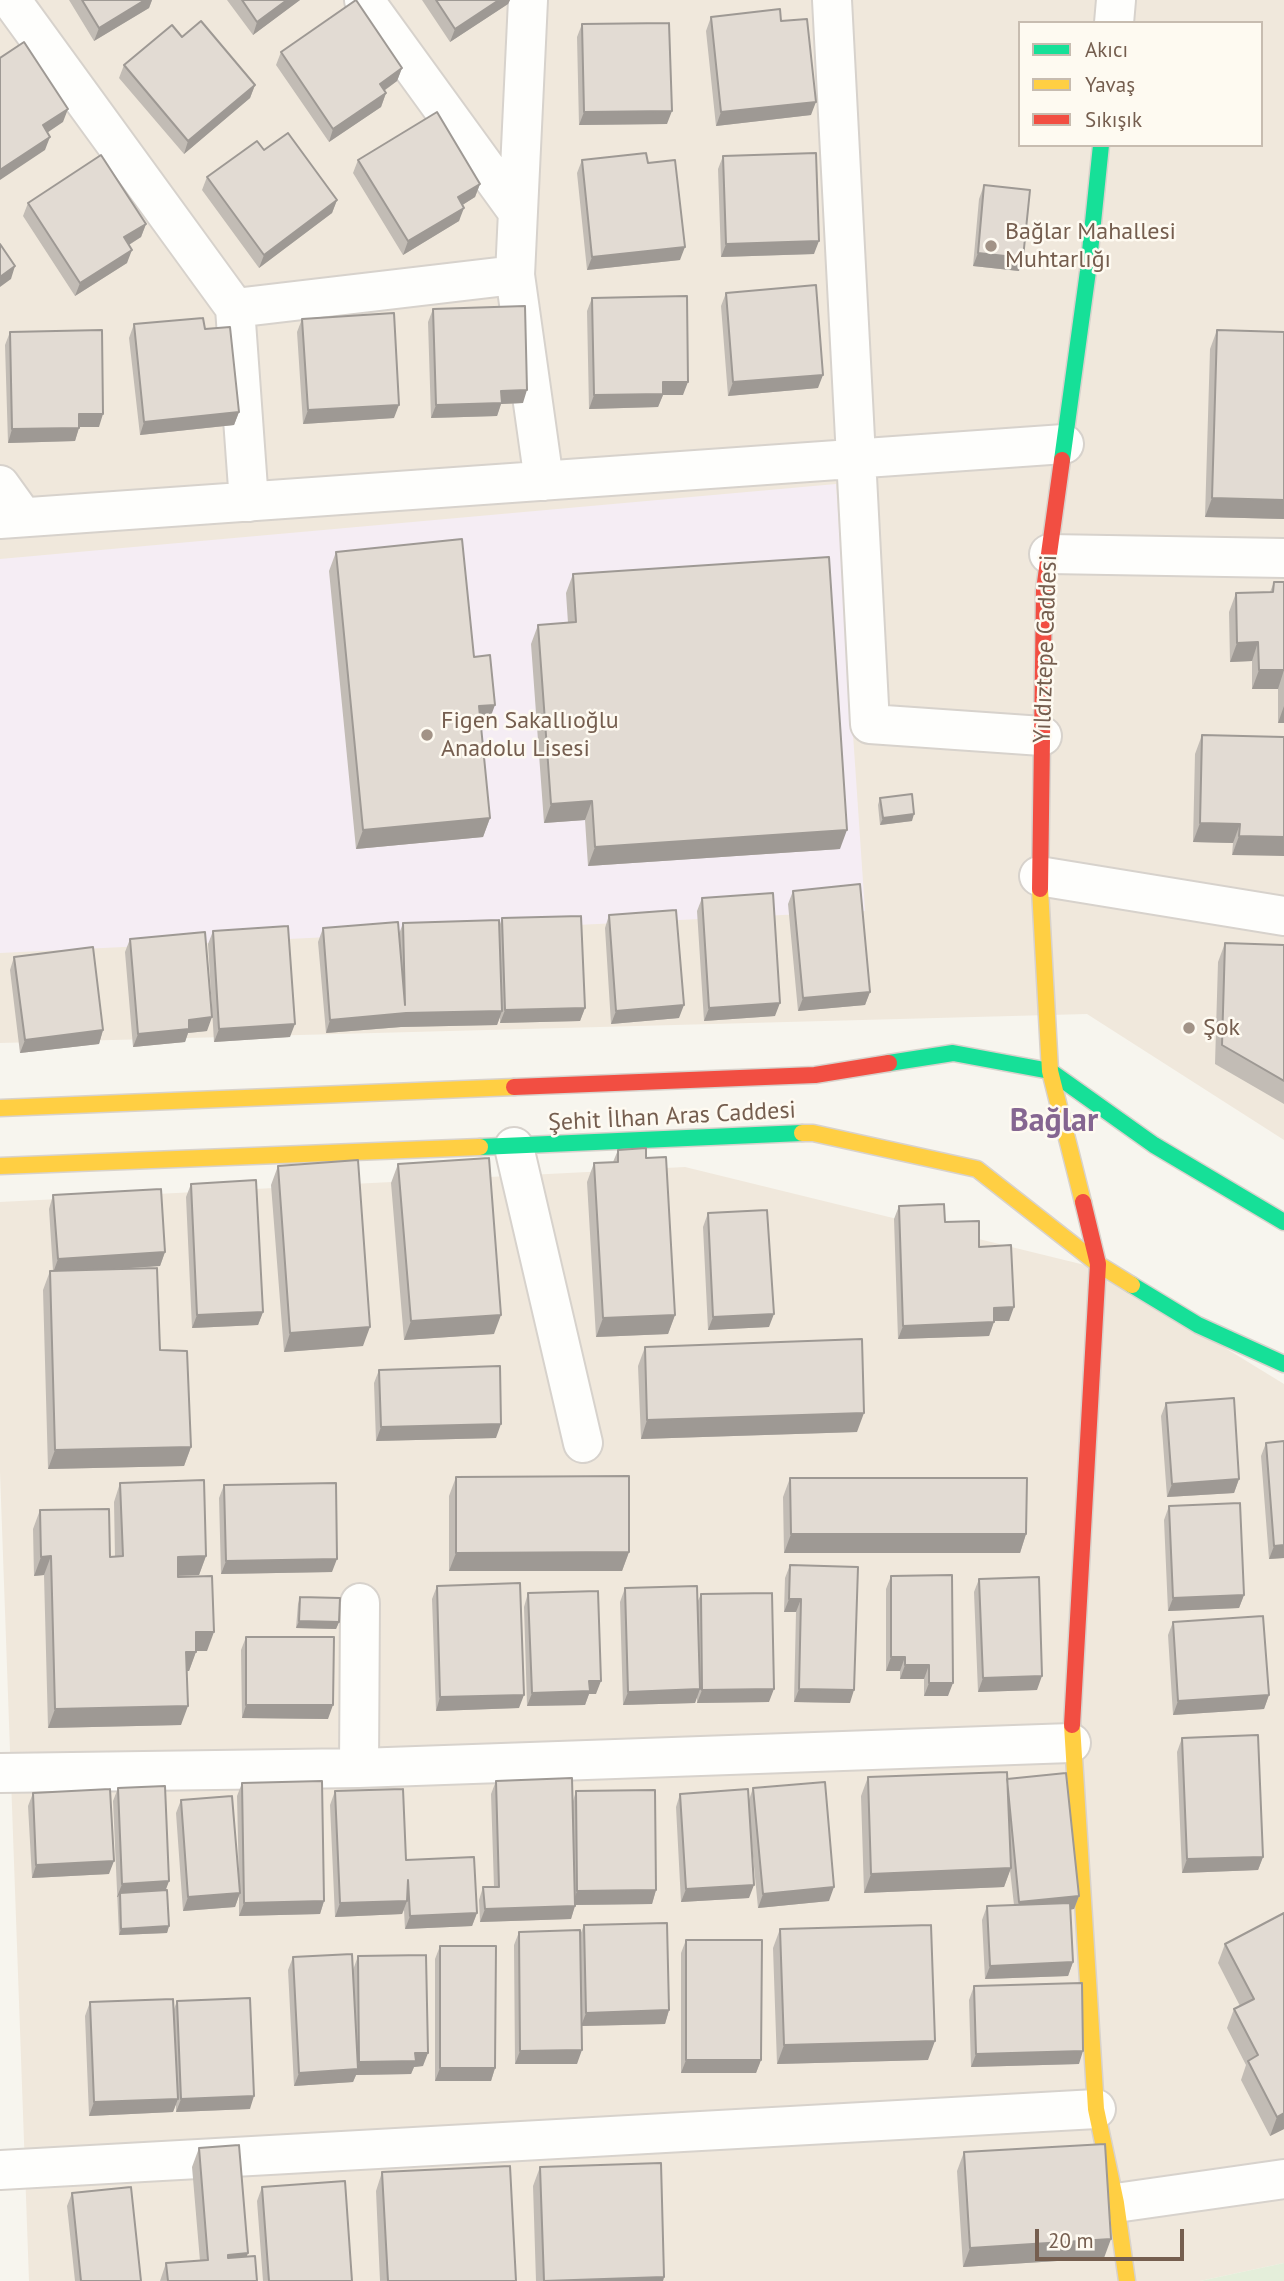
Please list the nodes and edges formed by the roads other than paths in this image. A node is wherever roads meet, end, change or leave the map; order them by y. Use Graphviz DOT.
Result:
graph roads {
  1 [pos="11,0"];
  2 [pos="364,0"];
  3 [pos="528,0"];
  4 [pos="832,0"];
  5 [pos="1116,0"];
  6 [pos="1114,21"];
  7 [pos="1101,147"];
  8 [pos="517,211"];
  9 [pos="515,275"];
  10 [pos="235,308"];
  11 [pos="1064,444"];
  12 [pos="856,460"];
  13 [pos="544,481"];
  14 [pos="0,485"];
  15 [pos="249,502"];
  16 [pos="12,518"];
  17 [pos="1049,554"];
  18 [pos="1284,558"];
  19 [pos="1042,736"];
  20 [pos="1040,876"];
  21 [pos="1284,916"];
  22 [pos="1050,1071"];
  23 [pos="0,1108"];
  24 [pos="514,1147"];
  25 [pos="0,1166"];
  26 [pos="1284,1222"];
  27 [pos="1098,1264"];
  28 [pos="1284,1364"];
  29 [pos="583,1443"];
  30 [pos="360,1603"];
  31 [pos="1071,1743"];
  32 [pos="359,1768"];
  33 [pos="0,1773"];
  34 [pos="1096,2109"];
  35 [pos="0,2170"];
  36 [pos="1284,2179"];
  37 [pos="1116,2203"];
  38 [pos="1127,2281"];
  1 -- 10 [label="street"];
  2 -- 8 [label="street"];
  3 -- 8 [label="street"];
  4 -- 12 [label="street"];
  5 -- 6 [label="street"];
  7 -- 11 [label="main road, Yıldıztepe Caddesi"];
  8 -- 9 [label="street"];
  9 -- 10 [label="street"];
  9 -- 13 [label="street"];
  10 -- 15 [label="street"];
  11 -- 12 [label="street"];
  11 -- 17 [label="main road, Yıldıztepe Caddesi"];
  12 -- 13 [label="street"];
  12 -- 19 [label="street"];
  13 -- 15 [label="street"];
  14 -- 16 [label="street"];
  15 -- 16 [label="street"];
  17 -- 18 [label="street"];
  17 -- 19 [label="main road, Yıldıztepe Caddesi"];
  19 -- 20 [label="main road, Yıldıztepe Caddesi"];
  20 -- 21 [label="street"];
  20 -- 22 [label="main road, Yıldıztepe Caddesi"];
  22 -- 23 [label="main road, Şehit İlhan Aras Caddesi"];
  22 -- 26 [label="main road, Şehit İlhan Aras Caddesi"];
  22 -- 27 [label="main road, Yıldıztepe Caddesi"];
  24 -- 25 [label="main road, Şehit İlhan Aras Caddesi"];
  24 -- 27 [label="main road, Şehit İlhan Aras Caddesi"];
  24 -- 29 [label="street"];
  27 -- 28 [label="main road, Şehit İlhan Aras Caddesi"];
  27 -- 31 [label="main road, Yıldıztepe Caddesi"];
  30 -- 32 [label="street"];
  31 -- 32 [label="street"];
  31 -- 34 [label="main road, Yıldıztepe Caddesi"];
  32 -- 33 [label="street"];
  34 -- 35 [label="street"];
  34 -- 37 [label="main road, Yıldıztepe Caddesi"];
  36 -- 37 [label="street"];
  37 -- 38 [label="main road, Yıldıztepe Caddesi"];
}
